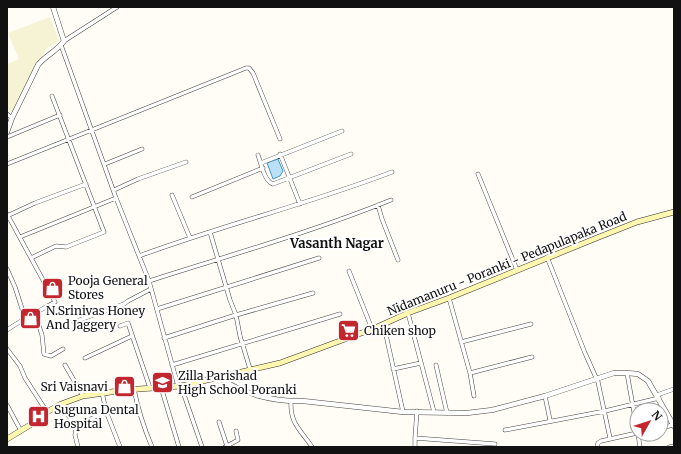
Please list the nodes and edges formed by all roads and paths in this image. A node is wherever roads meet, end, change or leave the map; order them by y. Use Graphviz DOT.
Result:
graph roads {
  1 [pos="53,7"];
  2 [pos="116,7"];
  3 [pos="62,43"];
  4 [pos="52,96"];
  5 [pos="7,114"];
  6 [pos="60,115"];
  7 [pos="12,118"];
  8 [pos="92,129"];
  9 [pos="342,131"];
  10 [pos="7,132"];
  11 [pos="7,137"];
  12 [pos="69,139"];
  13 [pos="280,139"];
  14 [pos="142,149"];
  15 [pos="280,154"];
  16 [pos="351,154"];
  17 [pos="258,155"];
  18 [pos="186,162"];
  19 [pos="261,163"];
  20 [pos="7,164"];
  21 [pos="105,164"];
  22 [pos="263,168"];
  23 [pos="392,172"];
  24 [pos="478,174"];
  25 [pos="289,178"];
  26 [pos="86,184"];
  27 [pos="114,190"];
  28 [pos="172,195"];
  29 [pos="192,197"];
  30 [pos="116,198"];
  31 [pos="391,200"];
  32 [pos="300,204"];
  33 [pos="378,205"];
  34 [pos="95,207"];
  35 [pos="674,212"];
  36 [pos="7,215"];
  37 [pos="210,232"];
  38 [pos="20,237"];
  39 [pos="190,238"];
  40 [pos="139,256"];
  41 [pos="547,257"];
  42 [pos="31,258"];
  43 [pos="319,258"];
  44 [pos="218,259"];
  45 [pos="398,260"];
  46 [pos="7,269"];
  47 [pos="517,270"];
  48 [pos="349,271"];
  49 [pos="149,281"];
  50 [pos="226,287"];
  51 [pos="152,290"];
  52 [pos="313,293"];
  53 [pos="449,298"];
  54 [pos="157,309"];
  55 [pos="35,314"];
  56 [pos="340,314"];
  57 [pos="408,314"];
  58 [pos="236,315"];
  59 [pos="25,318"];
  60 [pos="74,322"];
  61 [pos="531,324"];
  62 [pos="120,326"];
  63 [pos="372,329"];
  64 [pos="7,330"];
  65 [pos="386,335"];
  66 [pos="132,336"];
  67 [pos="164,338"];
  68 [pos="461,342"];
  69 [pos="243,344"];
  70 [pos="7,349"];
  71 [pos="63,349"];
  72 [pos="532,357"];
  73 [pos="85,358"];
  74 [pos="421,363"];
  75 [pos="65,365"];
  76 [pos="172,366"];
  77 [pos="436,366"];
  78 [pos="250,369"];
  79 [pos="393,369"];
  80 [pos="470,373"];
  81 [pos="627,373"];
  82 [pos="218,377"];
  83 [pos="596,378"];
  84 [pos="179,386"];
  85 [pos="161,387"];
  86 [pos="150,388"];
  87 [pos="134,389"];
  88 [pos="674,389"];
  89 [pos="102,392"];
  90 [pos="83,396"];
  91 [pos="474,396"];
  92 [pos="545,396"];
  93 [pos="658,396"];
  94 [pos="291,402"];
  95 [pos="632,402"];
  96 [pos="638,402"];
  97 [pos="61,404"];
  98 [pos="7,405"];
  99 [pos="629,405"];
  100 [pos="106,411"];
  101 [pos="605,411"];
  102 [pos="47,412"];
  103 [pos="403,412"];
  104 [pos="417,412"];
  105 [pos="434,412"];
  106 [pos="447,413"];
  107 [pos="672,419"];
  108 [pos="550,420"];
  109 [pos="219,422"];
  110 [pos="674,426"];
  111 [pos="76,427"];
  112 [pos="236,430"];
  113 [pos="505,430"];
  114 [pos="21,431"];
  115 [pos="629,435"];
  116 [pos="415,438"];
  117 [pos="610,438"];
  118 [pos="7,439"];
  119 [pos="495,444"];
  120 [pos="226,446"];
  121 [pos="674,446"];
  122 [pos="78,447"];
  123 [pos="120,447"];
  124 [pos="152,447"];
  125 [pos="179,447"];
  126 [pos="202,447"];
  127 [pos="312,447"];
  128 [pos="415,447"];
  129 [pos="597,447"];
  130 [pos="669,447"];
  1 -- 3 [label="street"];
  2 -- 3 [label="street"];
  3 -- 7 [label="street"];
  3 -- 8 [label="street"];
  4 -- 6 [label="street"];
  5 -- 7 [label="street"];
  6 -- 11 [label="street"];
  6 -- 12 [label="street"];
  7 -- 10 [label="street"];
  8 -- 12 [label="street"];
  8 -- 13 [label="street"];
  8 -- 21 [label="street"];
  9 -- 15 [label="street"];
  12 -- 20 [label="street"];
  12 -- 26 [label="street"];
  14 -- 21 [label="street"];
  15 -- 19 [label="street"];
  15 -- 25 [label="street"];
  16 -- 25 [label="street"];
  17 -- 19 [label="street"];
  18 -- 27 [label="street"];
  19 -- 22 [label="street"];
  21 -- 27 [label="street"];
  22 -- 25 [label="street"];
  22 -- 29 [label="street"];
  23 -- 32 [label="street"];
  24 -- 47 [label="street"];
  25 -- 32 [label="street"];
  26 -- 34 [label="street"];
  26 -- 36 [label="street"];
  27 -- 30 [label="street"];
  28 -- 39 [label="street"];
  30 -- 34 [label="street"];
  30 -- 40 [label="street"];
  31 -- 33 [label="street"];
  32 -- 37 [label="street"];
  33 -- 44 [label="street"];
  33 -- 45 [label="street"];
  34 -- 38 [label="street"];
  34 -- 42 [label="street"];
  35 -- 41 [label="main road, Nidamanuru - Poranki - Pedapulapaka Road"];
  36 -- 38 [label="street"];
  37 -- 39 [label="street"];
  37 -- 44 [label="street"];
  38 -- 42 [label="street"];
  39 -- 40 [label="street"];
  40 -- 49 [label="street"];
  41 -- 47 [label="main road, Nidamanuru - Poranki - Pedapulapaka Road"];
  41 -- 83 [label="street"];
  42 -- 55 [label="street"];
  43 -- 50 [label="street"];
  44 -- 49 [label="street"];
  44 -- 50 [label="street"];
  46 -- 59 [label="street"];
  47 -- 53 [label="main road, Nidamanuru - Poranki - Pedapulapaka Road"];
  48 -- 63 [label="street"];
  49 -- 51 [label="street"];
  50 -- 54 [label="street"];
  50 -- 58 [label="street"];
  51 -- 54 [label="street"];
  51 -- 60 [label="street"];
  52 -- 58 [label="street"];
  53 -- 57 [label="main road, Nidamanuru - Poranki - Pedapulapaka Road"];
  53 -- 68 [label="street"];
  54 -- 67 [label="street"];
  55 -- 59 [label="street"];
  55 -- 71 [label="street"];
  56 -- 69 [label="street"];
  57 -- 63 [label="main road, Nidamanuru - Poranki - Pedapulapaka Road"];
  57 -- 74 [label="street"];
  58 -- 67 [label="street"];
  58 -- 69 [label="street"];
  59 -- 64 [label="street"];
  61 -- 68 [label="street"];
  62 -- 66 [label="street"];
  63 -- 78 [label="main road, Nidamanuru - Poranki - Pedapulapaka Road"];
  65 -- 79 [label="street"];
  66 -- 73 [label="street"];
  66 -- 86 [label="street"];
  67 -- 76 [label="street"];
  68 -- 80 [label="street"];
  69 -- 76 [label="street"];
  69 -- 78 [label="street"];
  70 -- 102 [label="street"];
  72 -- 80 [label="street"];
  74 -- 79 [label="street"];
  74 -- 105 [label="street"];
  75 -- 90 [label="street"];
  76 -- 84 [label="street"];
  77 -- 106 [label="street"];
  78 -- 82 [label="main road, Nidamanuru - Poranki - Pedapulapaka Road"];
  79 -- 103 [label="street"];
  80 -- 91 [label="street"];
  81 -- 83 [label="street"];
  81 -- 93 [label="street"];
  81 -- 95 [label="street"];
  82 -- 84 [label="main road, Nidamanuru - Poranki - Pedapulapaka Road"];
  82 -- 94 [label="street"];
  83 -- 92 [label="street"];
  83 -- 101 [label="street"];
  84 -- 85 [label="main road, Nidamanuru - Poranki - Pedapulapaka Road"];
  84 -- 126 [label="street"];
  85 -- 86 [label="main road, Nidamanuru - Poranki - Pedapulapaka Road"];
  85 -- 125 [label="street"];
  86 -- 87 [label="main road, Nidamanuru - Poranki - Pedapulapaka Road"];
  87 -- 89 [label="main road, Nidamanuru - Poranki - Pedapulapaka Road"];
  87 -- 124 [label="street"];
  88 -- 93 [label="street"];
  89 -- 90 [label="main road, Nidamanuru - Poranki - Pedapulapaka Road"];
  89 -- 100 [label="street"];
  90 -- 97 [label="main road, Nidamanuru - Poranki - Pedapulapaka Road"];
  92 -- 106 [label="street"];
  92 -- 108 [label="street"];
  93 -- 96 [label="street"];
  93 -- 107 [label="street"];
  94 -- 103 [label="street"];
  94 -- 127 [label="street"];
  97 -- 102 [label="main road, Nidamanuru - Poranki - Pedapulapaka Road"];
  97 -- 111 [label="street"];
  98 -- 114 [label="street"];
  99 -- 101 [label="street"];
  100 -- 111 [label="street"];
  100 -- 123 [label="street"];
  101 -- 108 [label="street"];
  101 -- 117 [label="street"];
  102 -- 114 [label="main road, Nidamanuru - Poranki - Pedapulapaka Road"];
  103 -- 104 [label="street"];
  104 -- 105 [label="street"];
  104 -- 116 [label="street"];
  105 -- 106 [label="street"];
  107 -- 110 [label="street"];
  108 -- 113 [label="street"];
  109 -- 120 [label="street"];
  111 -- 122 [label="street"];
  112 -- 120 [label="street"];
  114 -- 118 [label="main road, Nidamanuru - Poranki - Pedapulapaka Road"];
  115 -- 117 [label="street"];
  116 -- 119 [label="street"];
  116 -- 128 [label="street"];
  117 -- 129 [label="street"];
  121 -- 130 [label="street"];
}
